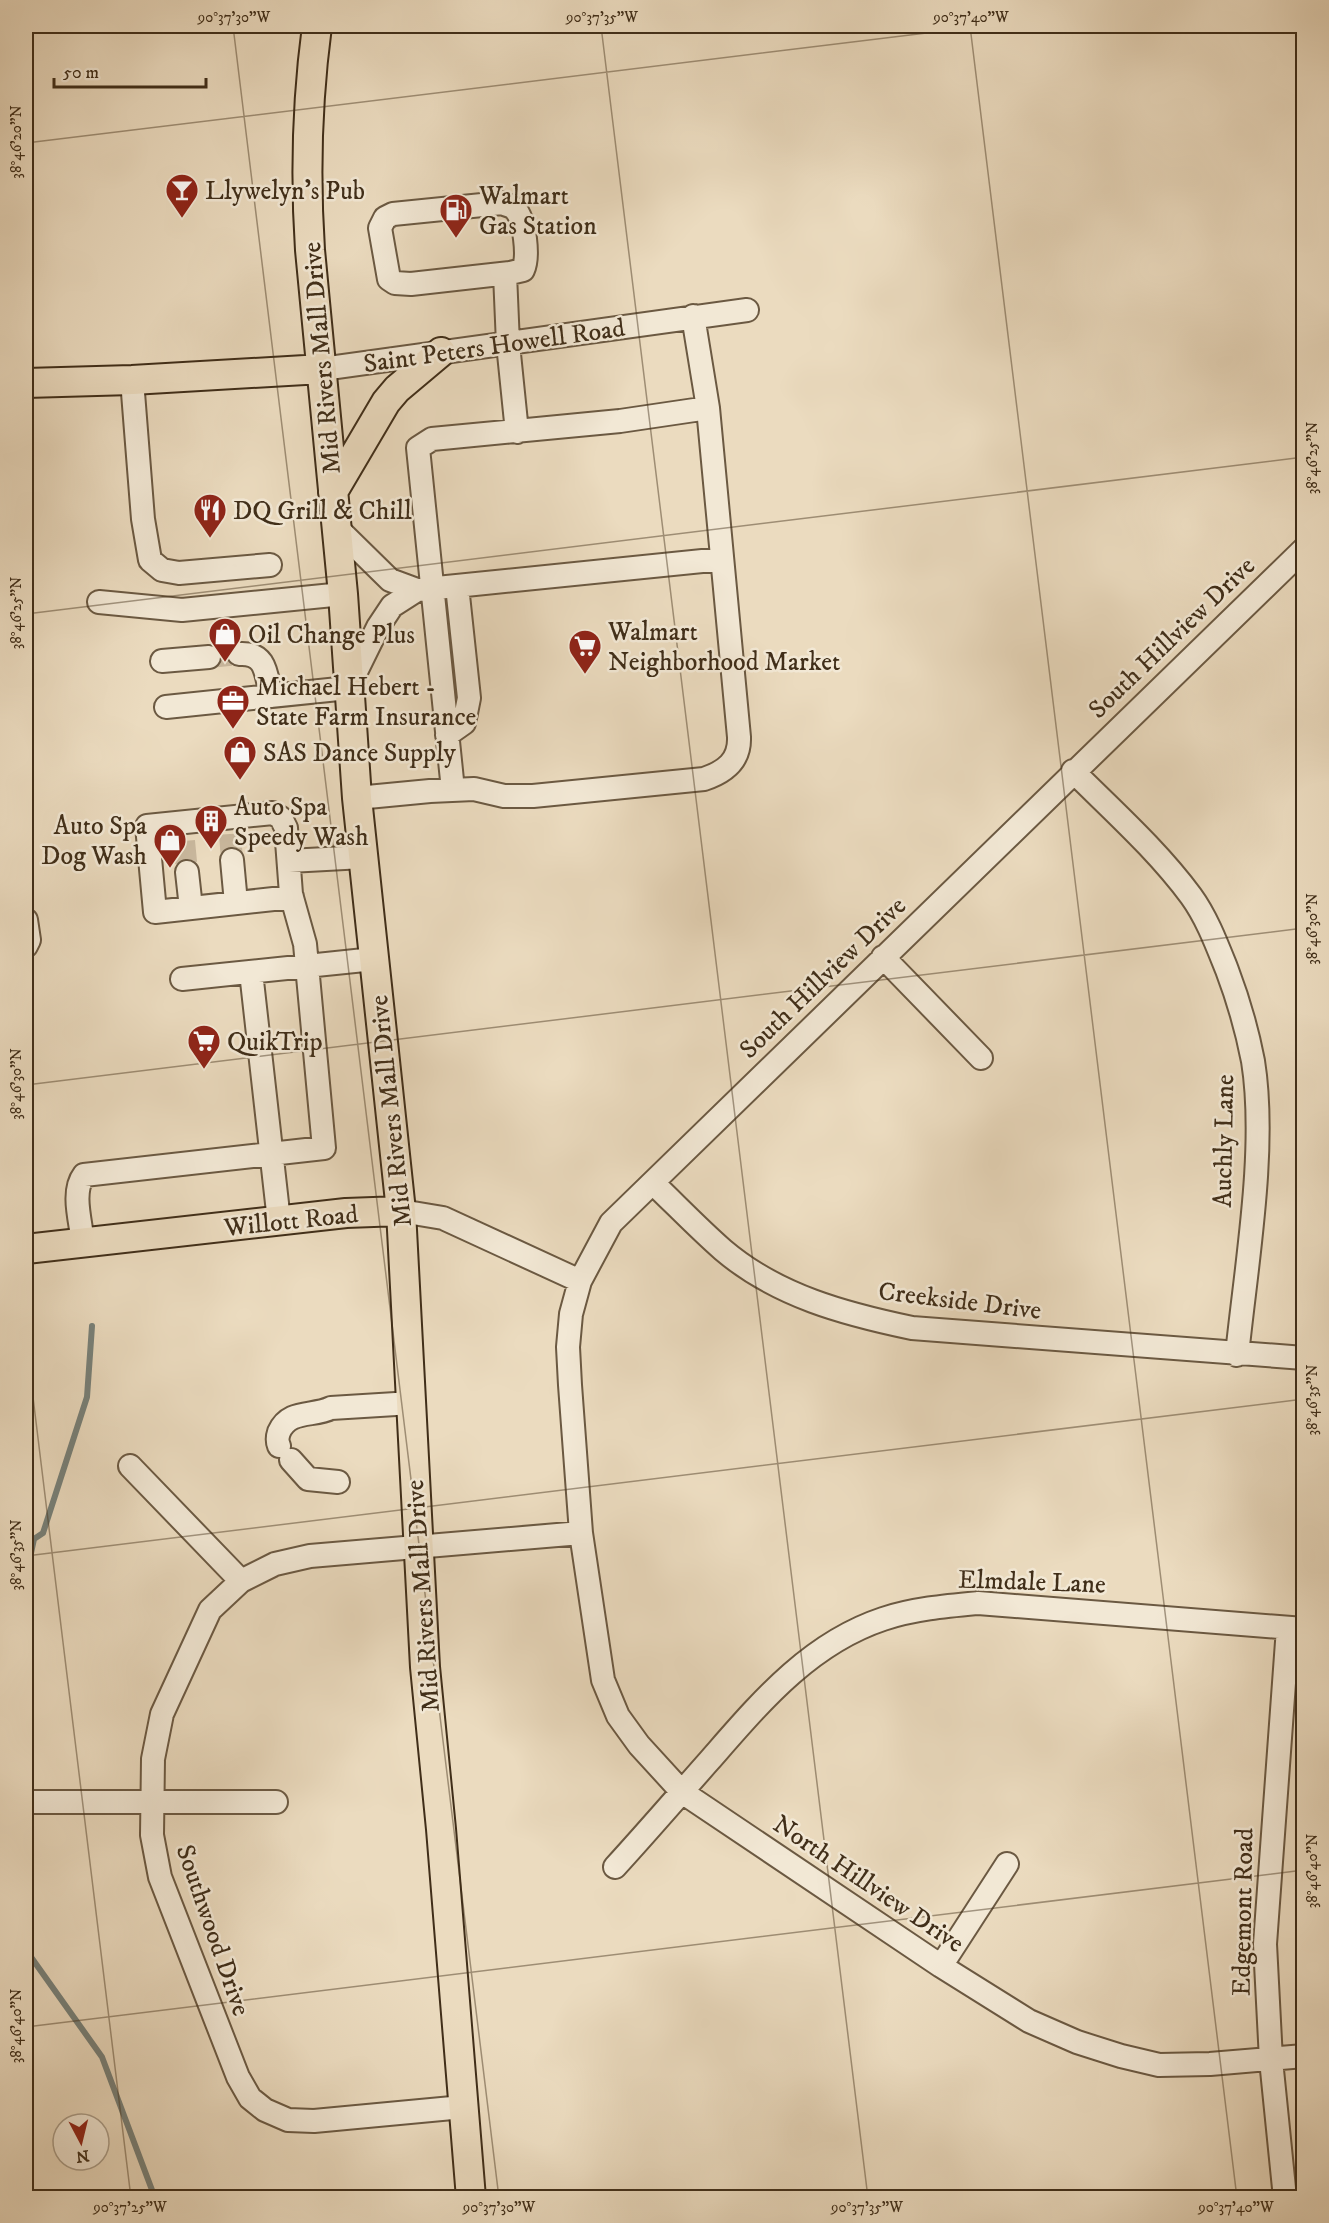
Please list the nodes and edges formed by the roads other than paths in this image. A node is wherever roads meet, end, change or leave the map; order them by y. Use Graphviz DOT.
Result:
graph roads {
  1 [pos="317,26"];
  2 [pos="505,274"];
  3 [pos="747,310"];
  4 [pos="693,316"];
  5 [pos="508,344"];
  6 [pos="441,352"];
  7 [pos="322,369"];
  8 [pos="132,380"];
  9 [pos="26,383"];
  10 [pos="708,408"];
  11 [pos="517,432"];
  12 [pos="333,492"];
  13 [pos="336,527"];
  14 [pos="1304,549"];
  15 [pos="722,559"];
  16 [pos="270,565"];
  17 [pos="457,586"];
  18 [pos="424,589"];
  19 [pos="343,594"];
  20 [pos="99,602"];
  21 [pos="239,654"];
  22 [pos="209,657"];
  23 [pos="162,661"];
  24 [pos="348,688"];
  25 [pos="271,696"];
  26 [pos="166,707"];
  27 [pos="447,735"];
  28 [pos="1073,771"];
  29 [pos="453,790"];
  30 [pos="357,798"];
  31 [pos="363,857"];
  32 [pos="232,860"];
  33 [pos="289,861"];
  34 [pos="187,872"];
  35 [pos="292,897"];
  36 [pos="236,903"];
  37 [pos="191,908"];
  38 [pos="26,920"];
  39 [pos="26,946"];
  40 [pos="883,957"];
  41 [pos="374,959"];
  42 [pos="305,967"];
  43 [pos="251,972"];
  44 [pos="182,979"];
  45 [pos="981,1058"];
  46 [pos="271,1154"];
  47 [pos="653,1183"];
  48 [pos="401,1211"];
  49 [pos="279,1221"];
  50 [pos="83,1243"];
  51 [pos="26,1249"];
  52 [pos="580,1281"];
  53 [pos="1237,1355"];
  54 [pos="1304,1358"];
  55 [pos="412,1403"];
  56 [pos="130,1466"];
  57 [pos="338,1482"];
  58 [pos="581,1533"];
  59 [pos="417,1546"];
  60 [pos="241,1581"];
  61 [pos="1296,1628"];
  62 [pos="682,1792"];
  63 [pos="151,1801"];
  64 [pos="26,1802"];
  65 [pos="276,1802"];
  66 [pos="1007,1864"];
  67 [pos="615,1867"];
  68 [pos="941,1966"];
  69 [pos="1304,2056"];
  70 [pos="1271,2060"];
  71 [pos="464,2107"];
  72 [pos="471,2198"];
  73 [pos="1285,2198"];
  1 -- 7 [label="main road, Mid Rivers Mall Drive"];
  2 -- 2 [label="street"];
  2 -- 5 [label="street"];
  3 -- 4 [label="street, Saint Peters Howell Road"];
  4 -- 5 [label="street, Saint Peters Howell Road"];
  4 -- 10 [label="street"];
  5 -- 6 [label="street, Saint Peters Howell Road"];
  5 -- 11 [label="street"];
  6 -- 7 [label="street, Saint Peters Howell Road"];
  6 -- 12 [label="main road"];
  7 -- 8 [label="main road, Saint Peters Howell Road"];
  7 -- 12 [label="main road, Mid Rivers Mall Drive"];
  8 -- 9 [label="main road, Saint Peters Howell Road"];
  8 -- 16 [label="street"];
  10 -- 11 [label="street"];
  10 -- 15 [label="street"];
  11 -- 18 [label="street"];
  12 -- 13 [label="main road, Mid Rivers Mall Drive"];
  13 -- 18 [label="street"];
  13 -- 19 [label="main road, Mid Rivers Mall Drive"];
  14 -- 28 [label="street, South Hillview Drive"];
  15 -- 17 [label="street"];
  15 -- 29 [label="street"];
  17 -- 18 [label="street"];
  17 -- 27 [label="street"];
  18 -- 24 [label="street"];
  18 -- 27 [label="street"];
  19 -- 20 [label="street"];
  19 -- 24 [label="main road, Mid Rivers Mall Drive"];
  21 -- 25 [label="street"];
  22 -- 23 [label="street"];
  24 -- 25 [label="street"];
  24 -- 30 [label="main road, Mid Rivers Mall Drive"];
  25 -- 26 [label="street"];
  27 -- 29 [label="street"];
  28 -- 40 [label="street, South Hillview Drive"];
  28 -- 53 [label="street, Auchly Lane"];
  29 -- 30 [label="street"];
  30 -- 31 [label="main road, Mid Rivers Mall Drive"];
  31 -- 33 [label="street"];
  31 -- 41 [label="main road, Mid Rivers Mall Drive"];
  32 -- 36 [label="street"];
  33 -- 35 [label="street"];
  33 -- 37 [label="street"];
  34 -- 37 [label="street"];
  35 -- 36 [label="street"];
  35 -- 42 [label="street"];
  36 -- 37 [label="street"];
  38 -- 39 [label="street"];
  40 -- 45 [label="street"];
  40 -- 47 [label="street, South Hillview Drive"];
  41 -- 42 [label="street"];
  41 -- 48 [label="main road, Mid Rivers Mall Drive"];
  42 -- 43 [label="street"];
  42 -- 46 [label="street"];
  43 -- 44 [label="street"];
  43 -- 46 [label="street"];
  46 -- 49 [label="street"];
  46 -- 50 [label="street"];
  47 -- 52 [label="street, South Hillview Drive"];
  47 -- 53 [label="street, Creekside Drive"];
  48 -- 49 [label="main road, Willott Road"];
  48 -- 52 [label="street, Willott Road"];
  48 -- 55 [label="main road, Mid Rivers Mall Drive"];
  49 -- 50 [label="main road, Willott Road"];
  50 -- 51 [label="main road, Willott Road"];
  52 -- 58 [label="street, South Hillview Drive"];
  53 -- 54 [label="street, Creekside Drive"];
  55 -- 57 [label="street"];
  55 -- 59 [label="main road, Mid Rivers Mall Drive"];
  56 -- 60 [label="street"];
  58 -- 59 [label="street, Southwood Drive"];
  58 -- 62 [label="street, North Hillview Drive"];
  59 -- 60 [label="street, Southwood Drive"];
  59 -- 71 [label="main road, Mid Rivers Mall Drive"];
  60 -- 63 [label="street, Southwood Drive"];
  61 -- 62 [label="street, Elmdale Lane"];
  61 -- 70 [label="street, Edgemont Road"];
  62 -- 67 [label="street, Elmdale Lane"];
  62 -- 68 [label="street, North Hillview Drive"];
  63 -- 64 [label="street"];
  63 -- 65 [label="street"];
  63 -- 71 [label="street, Southwood Drive"];
  66 -- 68 [label="street"];
  68 -- 70 [label="street, North Hillview Drive"];
  69 -- 70 [label="street, North Hillview Drive"];
  70 -- 73 [label="street, Edgemont Road"];
  71 -- 72 [label="main road, Mid Rivers Mall Drive"];
}
